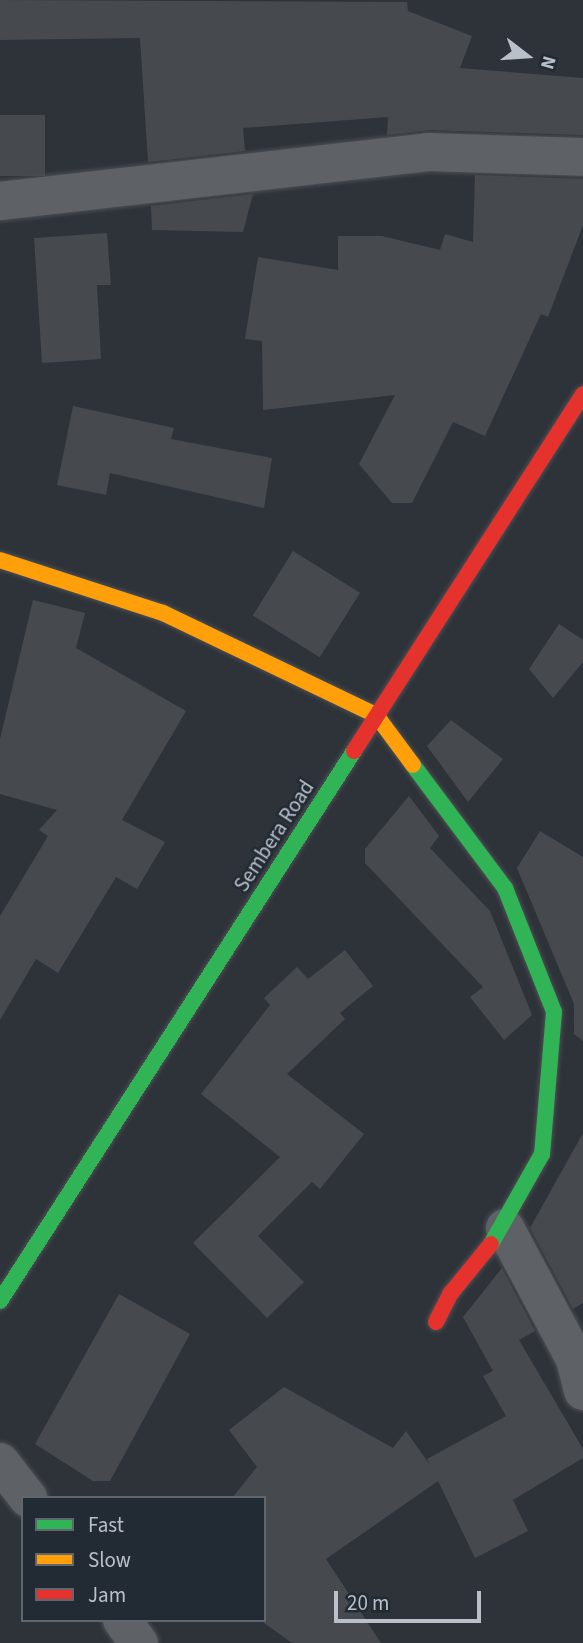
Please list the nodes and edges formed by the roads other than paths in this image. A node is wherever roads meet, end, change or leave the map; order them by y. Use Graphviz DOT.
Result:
graph roads {
  1 [pos="583,157"];
  2 [pos="0,201"];
  3 [pos="583,394"];
  4 [pos="0,560"];
  5 [pos="376,715"];
  6 [pos="505,1228"];
  7 [pos="0,1301"];
  8 [pos="436,1322"];
  9 [pos="583,1391"];
  10 [pos="0,1462"];
  11 [pos="26,1496"];
  12 [pos="123,1622"];
  13 [pos="139,1643"];
  1 -- 2 [label="street"];
  3 -- 5 [label="street, Sembera Road"];
  4 -- 5 [label="street"];
  5 -- 6 [label="street"];
  5 -- 7 [label="street, Sembera Road"];
  6 -- 8 [label="street"];
  6 -- 9 [label="street"];
  10 -- 11 [label="street"];
  12 -- 13 [label="street"];
}
